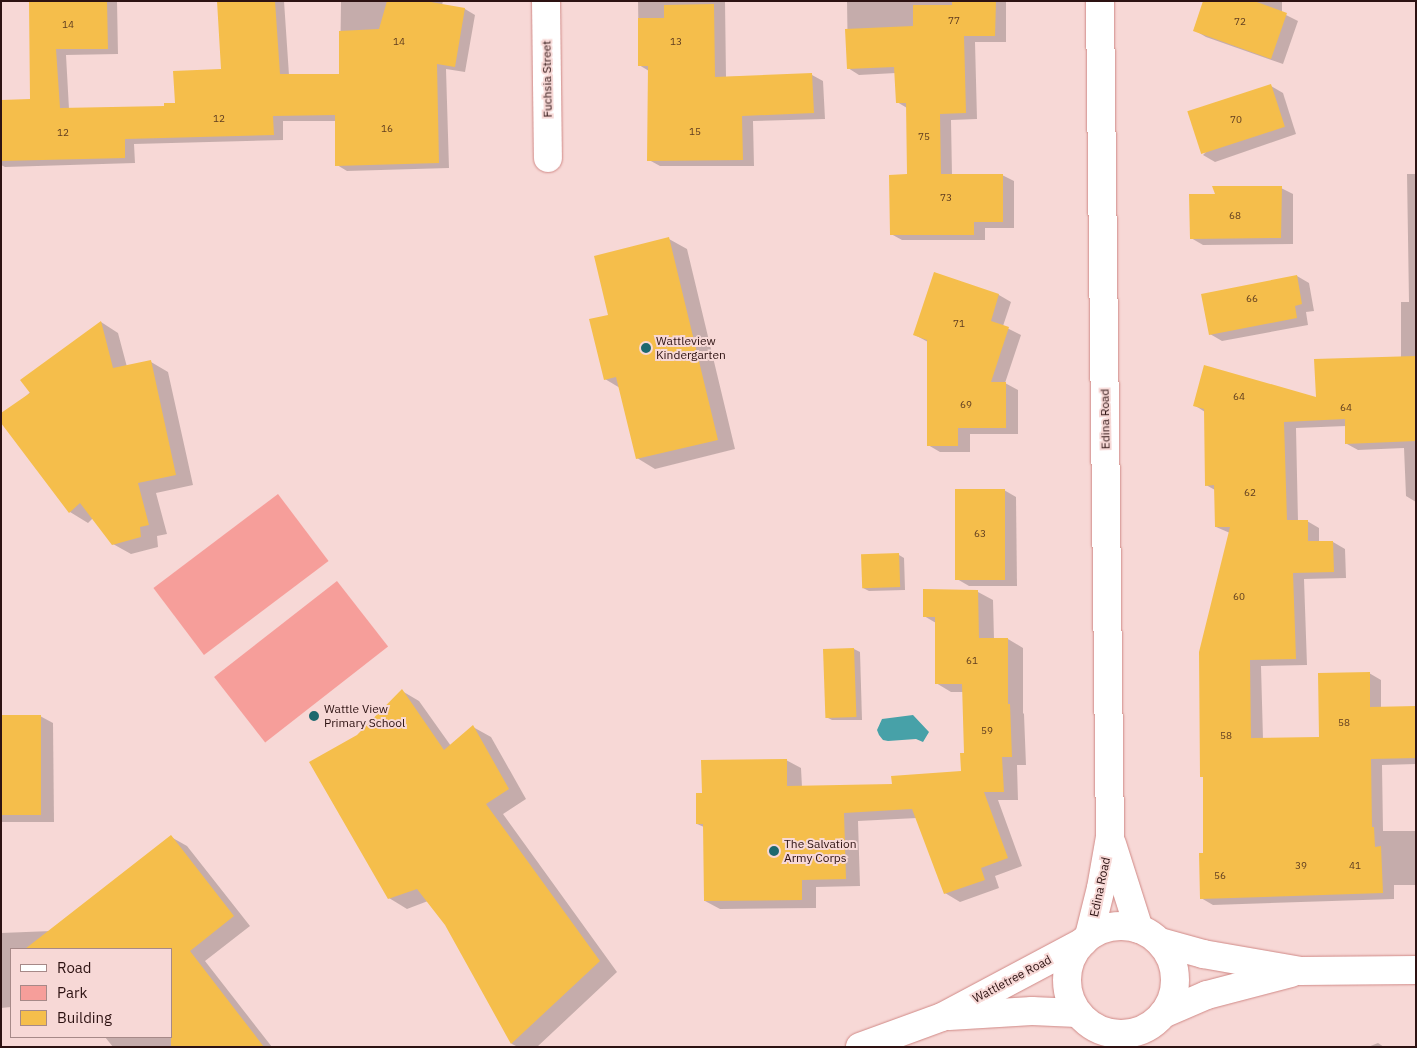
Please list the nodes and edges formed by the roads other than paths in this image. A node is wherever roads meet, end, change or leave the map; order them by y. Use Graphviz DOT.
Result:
graph roads {
  1 [pos="546,1"];
  2 [pos="1100,1"];
  3 [pos="548,158"];
  4 [pos="1110,837"];
  5 [pos="1149,936"];
  6 [pos="1086,939"];
  7 [pos="1416,970"];
  8 [pos="1300,971"];
  9 [pos="942,1016"];
  10 [pos="1160,1017"];
  11 [pos="1082,1018"];
  12 [pos="860,1047"];
  13 [pos="1103,1047"];
  14 [pos="1157,1047"];
  1 -- 3 [label="street, Fuchsia Street"];
  2 -- 4 [label="street, Edina Road"];
  4 -- 5 [label="street, Edina Road"];
  4 -- 6 [label="street, Edina Road"];
  5 -- 6 [label="street"];
  5 -- 8 [label="street"];
  5 -- 10 [label="street"];
  6 -- 9 [label="street, Wattletree Road"];
  6 -- 11 [label="street"];
  7 -- 8 [label="street"];
  8 -- 10 [label="street"];
  9 -- 11 [label="street, Wattletree Road"];
  9 -- 12 [label="street, Wattletree Road"];
  10 -- 11 [label="street"];
  10 -- 14 [label="street"];
  11 -- 13 [label="street"];
}
